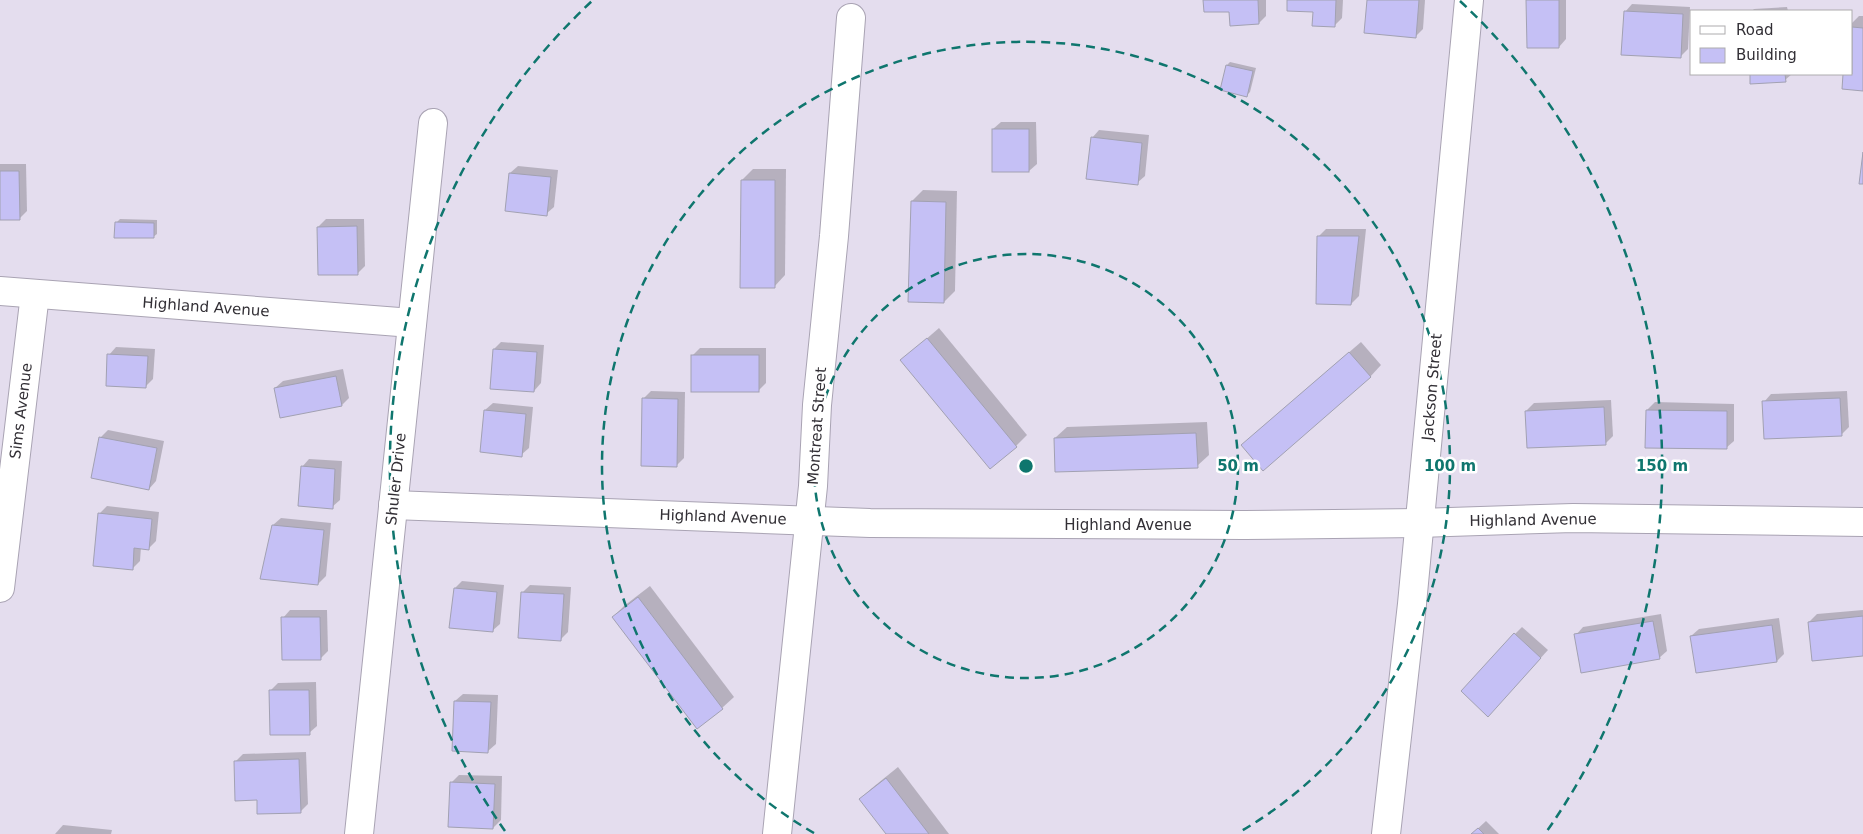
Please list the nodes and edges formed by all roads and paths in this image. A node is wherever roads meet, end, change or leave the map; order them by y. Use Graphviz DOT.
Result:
graph roads {
  1 [pos="1469,0"];
  2 [pos="850,18"];
  3 [pos="433,123"];
  4 [pos="0,291"];
  5 [pos="35,294"];
  6 [pos="412,323"];
  7 [pos="393,505"];
  8 [pos="809,521"];
  9 [pos="1863,522"];
  10 [pos="1419,523"];
  11 [pos="0,588"];
  12 [pos="359,834"];
  13 [pos="778,834"];
  14 [pos="1386,834"];
  1 -- 10 [label="street, Jackson Street"];
  2 -- 8 [label="street, Montreat Street"];
  3 -- 6 [label="street, Shuler Drive"];
  4 -- 5 [label="street, Highland Avenue"];
  5 -- 6 [label="street, Highland Avenue"];
  5 -- 11 [label="street, Sims Avenue"];
  6 -- 7 [label="street, Shuler Drive"];
  7 -- 8 [label="street, Highland Avenue"];
  7 -- 12 [label="street, Shuler Drive"];
  8 -- 10 [label="street, Highland Avenue"];
  8 -- 13 [label="street, Montreat Street"];
  9 -- 10 [label="street, Highland Avenue"];
  10 -- 14 [label="street, Jackson Street"];
}
